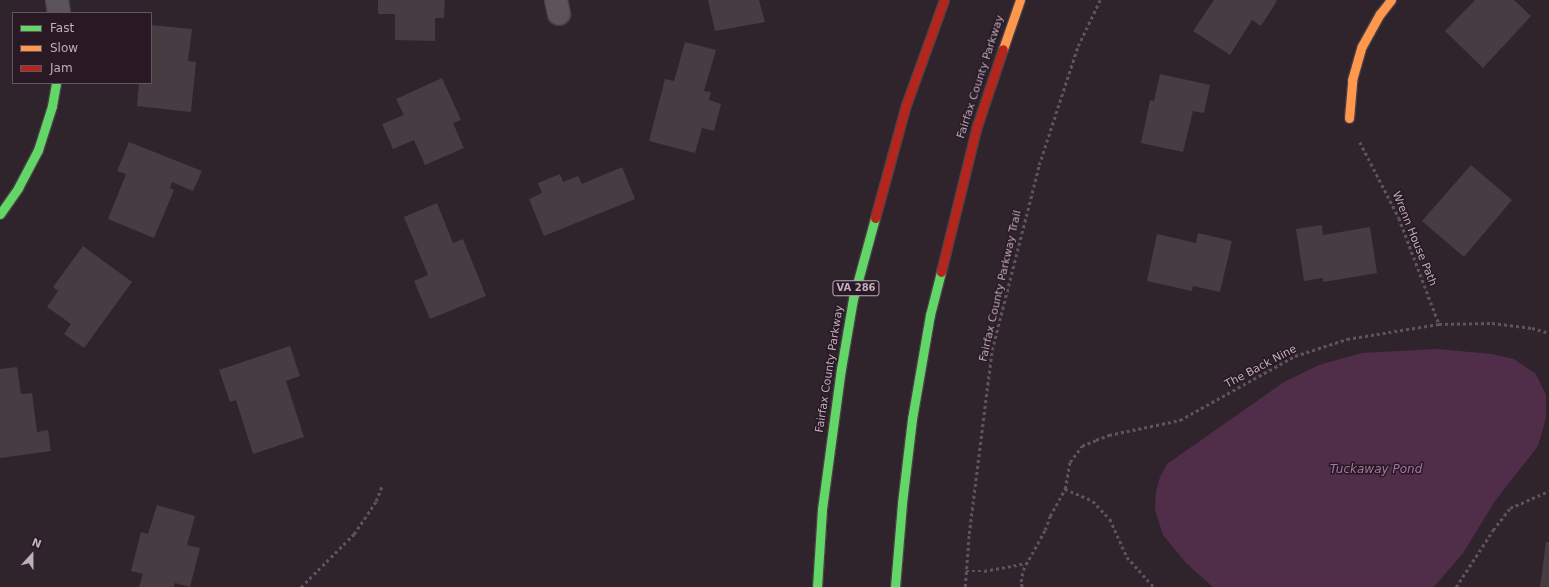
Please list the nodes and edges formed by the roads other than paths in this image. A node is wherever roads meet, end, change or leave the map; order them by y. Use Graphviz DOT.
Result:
graph roads {
  1 [pos="57,0"];
  2 [pos="944,0"];
  3 [pos="1020,0"];
  4 [pos="1392,0"];
  5 [pos="59,12"];
  6 [pos="56,84"];
  7 [pos="1349,118"];
  8 [pos="0,214"];
  9 [pos="817,587"];
  10 [pos="895,587"];
  1 -- 5 [label="street"];
  2 -- 9 [label="main road, Fairfax County Parkway / VA 286"];
  3 -- 10 [label="main road, Fairfax County Parkway"];
  4 -- 7 [label="main road"];
  6 -- 8 [label="main road"];
}
